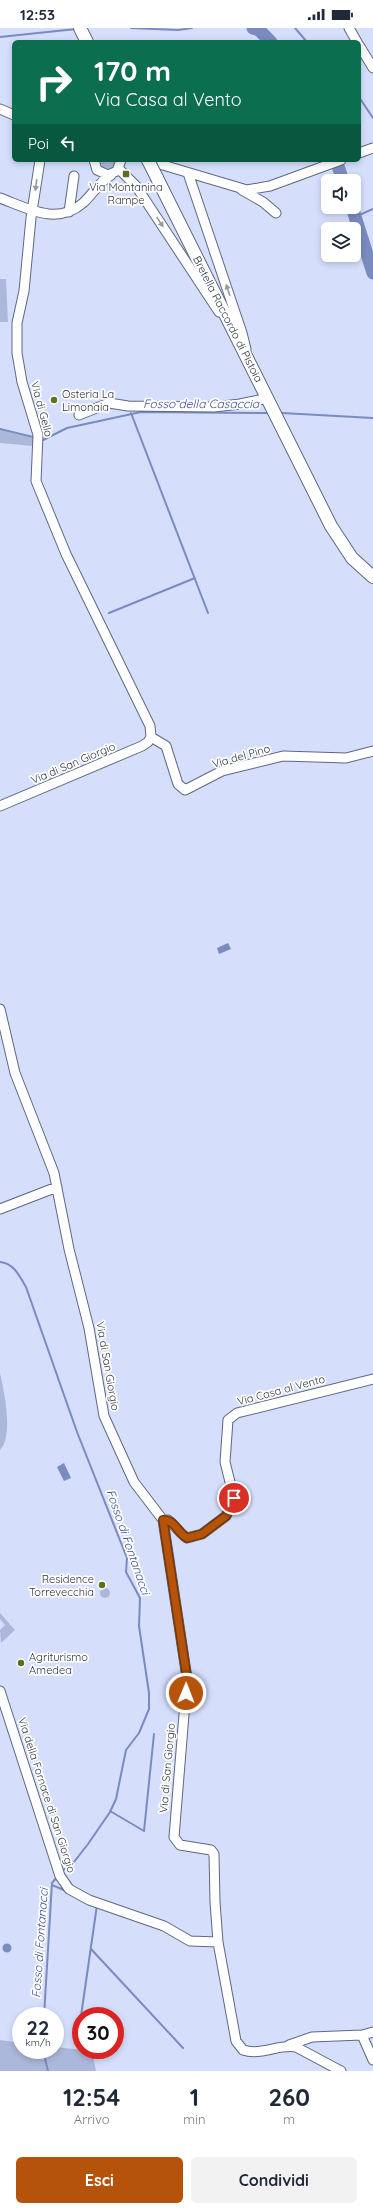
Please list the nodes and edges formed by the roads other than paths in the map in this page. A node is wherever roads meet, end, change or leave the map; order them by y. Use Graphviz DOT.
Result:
graph roads {
  1 [pos="80,28"];
  2 [pos="349,28"];
  3 [pos="86,40"];
  4 [pos="356,40"];
  5 [pos="361,48"];
  6 [pos="373,68"];
  7 [pos="0,109"];
  8 [pos="12,114"];
  9 [pos="373,148"];
  10 [pos="361,152"];
  11 [pos="40,162"];
  12 [pos="149,162"];
  13 [pos="151,162"];
  14 [pos="336,162"];
  15 [pos="122,163"];
  16 [pos="94,164"];
  17 [pos="188,173"];
  18 [pos="111,175"];
  19 [pos="74,176"];
  20 [pos="241,189"];
  21 [pos="94,190"];
  22 [pos="0,198"];
  23 [pos="33,211"];
  24 [pos="69,212"];
  25 [pos="276,213"];
  26 [pos="233,328"];
  27 [pos="246,354"];
  28 [pos="268,398"];
  29 [pos="79,415"];
  30 [pos="373,577"];
  31 [pos="151,737"];
  32 [pos="373,750"];
  33 [pos="0,806"];
  34 [pos="0,1009"];
  35 [pos="58,1187"];
  36 [pos="0,1209"];
  37 [pos="373,1379"];
  38 [pos="163,1520"];
  39 [pos="0,1691"];
  40 [pos="218,1942"];
  41 [pos="373,2032"];
  42 [pos="362,2035"];
  43 [pos="289,2045"];
  44 [pos="373,2060"];
  45 [pos="341,2071"];
  1 -- 3 [label="main road"];
  2 -- 4 [label="street"];
  5 -- 6 [label="street"];
  7 -- 8 [label="street"];
  9 -- 10 [label="street"];
  11 -- 23 [label="street, Via di Gello, one-way"];
  12 -- 26 [label="main road, Bretella Raccordo di Pistoia, bridge"];
  13 -- 17 [label="street"];
  14 -- 20 [label="street"];
  15 -- 18 [label="street"];
  15 -- 26 [label="street, one-way"];
  16 -- 18 [label="street"];
  16 -- 21 [label="street"];
  17 -- 20 [label="street"];
  27 -- 17 [label="street, one-way"];
  18 -- 21 [label="street"];
  19 -- 24 [label="street"];
  20 -- 25 [label="street"];
  21 -- 24 [label="street"];
  22 -- 23 [label="street"];
  23 -- 24 [label="street"];
  23 -- 31 [label="street, Via di Gello"];
  26 -- 27 [label="main road, Bretella Raccordo di Pistoia"];
  27 -- 28 [label="main road, Bretella Raccordo di Pistoia"];
  28 -- 29 [label="street"];
  28 -- 30 [label="main road, Bretella Raccordo di Pistoia"];
  31 -- 32 [label="street, Via del Pino"];
  31 -- 33 [label="street, Via di San Giorgio"];
  34 -- 35 [label="street, Via di San Giorgio"];
  35 -- 36 [label="street"];
  35 -- 38 [label="street, Via di San Giorgio"];
  37 -- 38 [label="street, Via Casa al Vento"];
  38 -- 40 [label="street, Via di San Giorgio"];
  39 -- 40 [label="street, Via della Fornace di San Giorgio"];
  40 -- 43 [label="street, Via di San Giorgio"];
  41 -- 42 [label="street, Via di San Giorgio"];
  42 -- 43 [label="street, Via di San Giorgio"];
  42 -- 44 [label="street"];
  43 -- 45 [label="street"];
}
